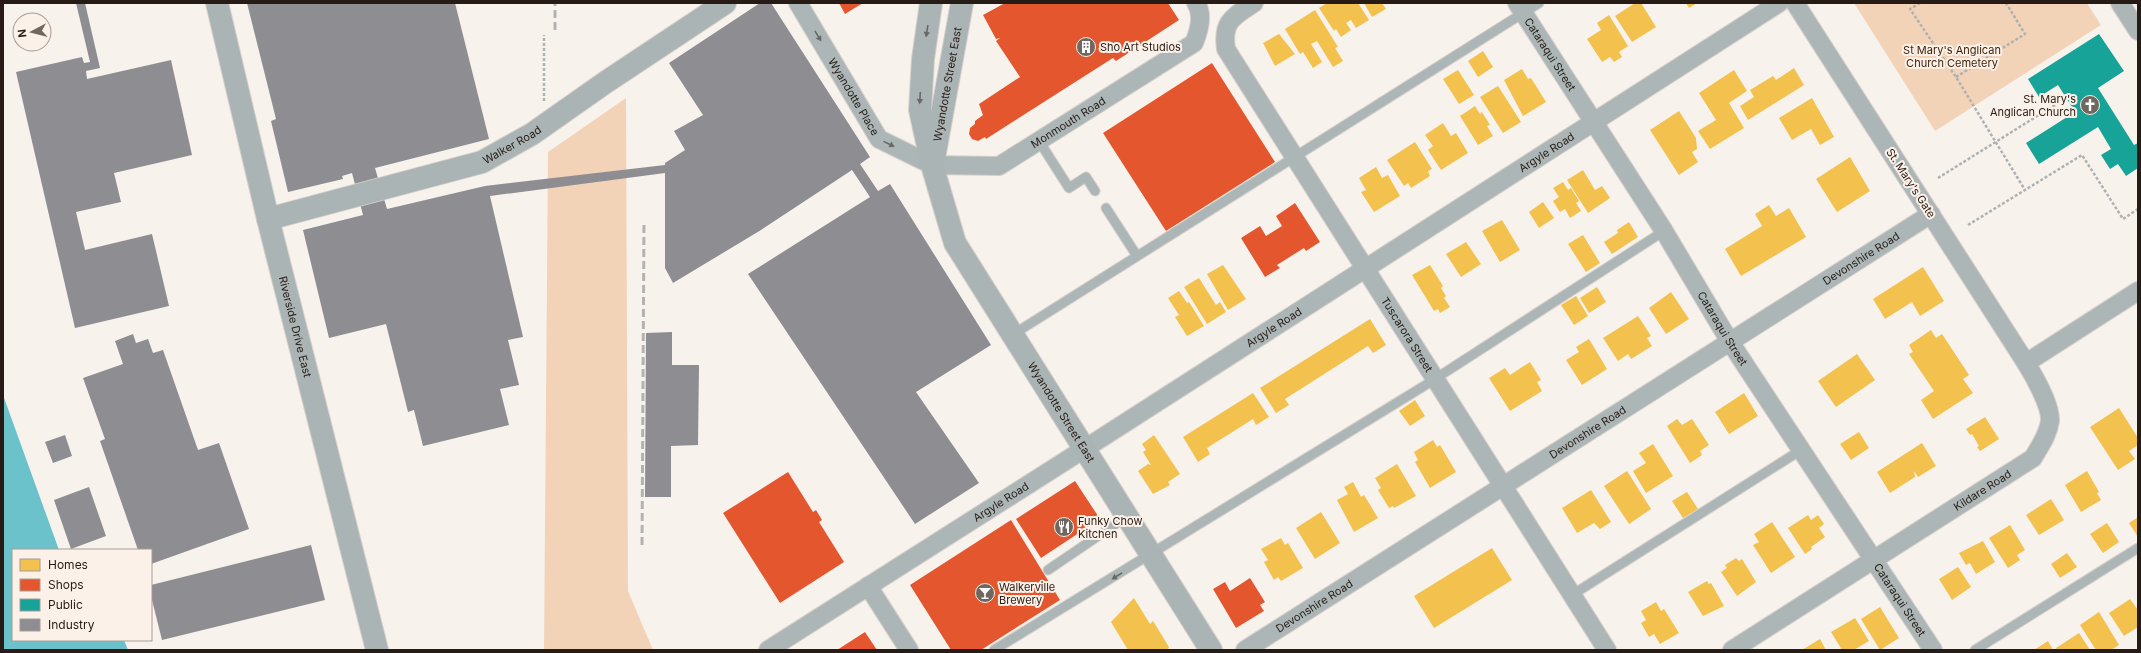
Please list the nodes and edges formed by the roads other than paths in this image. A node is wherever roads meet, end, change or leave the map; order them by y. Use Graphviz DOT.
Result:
graph roads {
  1 [pos="217,3"];
  2 [pos="725,3"];
  3 [pos="798,3"];
  4 [pos="931,3"];
  5 [pos="962,3"];
  6 [pos="1196,3"];
  7 [pos="1254,3"];
  8 [pos="1539,3"];
  9 [pos="1779,3"];
  10 [pos="1795,3"];
  11 [pos="2120,3"];
  12 [pos="1520,8"];
  13 [pos="2138,31"];
  14 [pos="1594,122"];
  15 [pos="1039,141"];
  16 [pos="1294,157"];
  17 [pos="932,165"];
  18 [pos="1095,191"];
  19 [pos="1106,208"];
  20 [pos="1931,214"];
  21 [pos="268,219"];
  22 [pos="1664,232"];
  23 [pos="1137,256"];
  24 [pos="1365,269"];
  25 [pos="2138,292"];
  26 [pos="1012,335"];
  27 [pos="1730,342"];
  28 [pos="2026,362"];
  29 [pos="1434,379"];
  30 [pos="1084,450"];
  31 [pos="1801,450"];
  32 [pos="1502,486"];
  33 [pos="1126,517"];
  34 [pos="2138,548"];
  35 [pos="1150,555"];
  36 [pos="1875,560"];
  37 [pos="1048,570"];
  38 [pos="868,586"];
  39 [pos="1572,595"];
  40 [pos="377,650"];
  41 [pos="768,650"];
  42 [pos="909,650"];
  43 [pos="994,650"];
  44 [pos="1211,650"];
  45 [pos="1245,650"];
  46 [pos="1606,650"];
  47 [pos="1732,650"];
  48 [pos="1933,650"];
  49 [pos="1975,650"];
  1 -- 21 [label="main road, Riverside Drive East"];
  2 -- 21 [label="main road, Walker Road"];
  3 -- 17 [label="street, Wyandotte Place, one-way"];
  4 -- 17 [label="main road, Wyandotte Street East, one-way"];
  5 -- 17 [label="main road, Wyandotte Street East"];
  6 -- 15 [label="street, Monmouth Road"];
  7 -- 16 [label="street, Tuscarora Street"];
  8 -- 12 [label="lane"];
  9 -- 14 [label="street, Argyle Road"];
  10 -- 20 [label="street, St. Mary's Gate"];
  11 -- 13 [label="street"];
  12 -- 14 [label="street, Cataraqui Street"];
  12 -- 16 [label="lane"];
  14 -- 22 [label="street, Cataraqui Street"];
  14 -- 24 [label="street, Argyle Road"];
  15 -- 17 [label="street, Monmouth Road"];
  15 -- 18 [label="lane"];
  16 -- 23 [label="lane"];
  16 -- 24 [label="street, Tuscarora Street"];
  17 -- 26 [label="main road, Wyandotte Street East"];
  19 -- 23 [label="lane"];
  20 -- 27 [label="street, Devonshire Road"];
  20 -- 28 [label="street, St. Mary's Gate"];
  21 -- 40 [label="main road, Riverside Drive East"];
  22 -- 27 [label="street, Cataraqui Street"];
  22 -- 29 [label="lane"];
  23 -- 26 [label="lane"];
  24 -- 29 [label="street, Tuscarora Street"];
  24 -- 30 [label="street, Argyle Road"];
  25 -- 28 [label="street"];
  26 -- 30 [label="main road, Wyandotte Street East"];
  27 -- 31 [label="street, Cataraqui Street"];
  27 -- 32 [label="street, Devonshire Road"];
  28 -- 36 [label="street, Kildare Road"];
  29 -- 32 [label="street, Tuscarora Street"];
  29 -- 35 [label="lane"];
  30 -- 33 [label="main road, Wyandotte Street East"];
  30 -- 38 [label="street, Argyle Road"];
  31 -- 36 [label="street, Cataraqui Street"];
  31 -- 39 [label="lane"];
  32 -- 39 [label="street, Tuscarora Street"];
  32 -- 45 [label="street, Devonshire Road"];
  33 -- 35 [label="main road, Wyandotte Street East"];
  33 -- 37 [label="lane"];
  34 -- 49 [label="lane"];
  35 -- 43 [label="lane, one-way"];
  35 -- 44 [label="main road, Wyandotte Street East"];
  36 -- 47 [label="street, Kildare Road"];
  36 -- 48 [label="street, Cataraqui Street"];
  38 -- 41 [label="street, Argyle Road"];
  38 -- 42 [label="street"];
  39 -- 46 [label="street, Tuscarora Street"];
}
